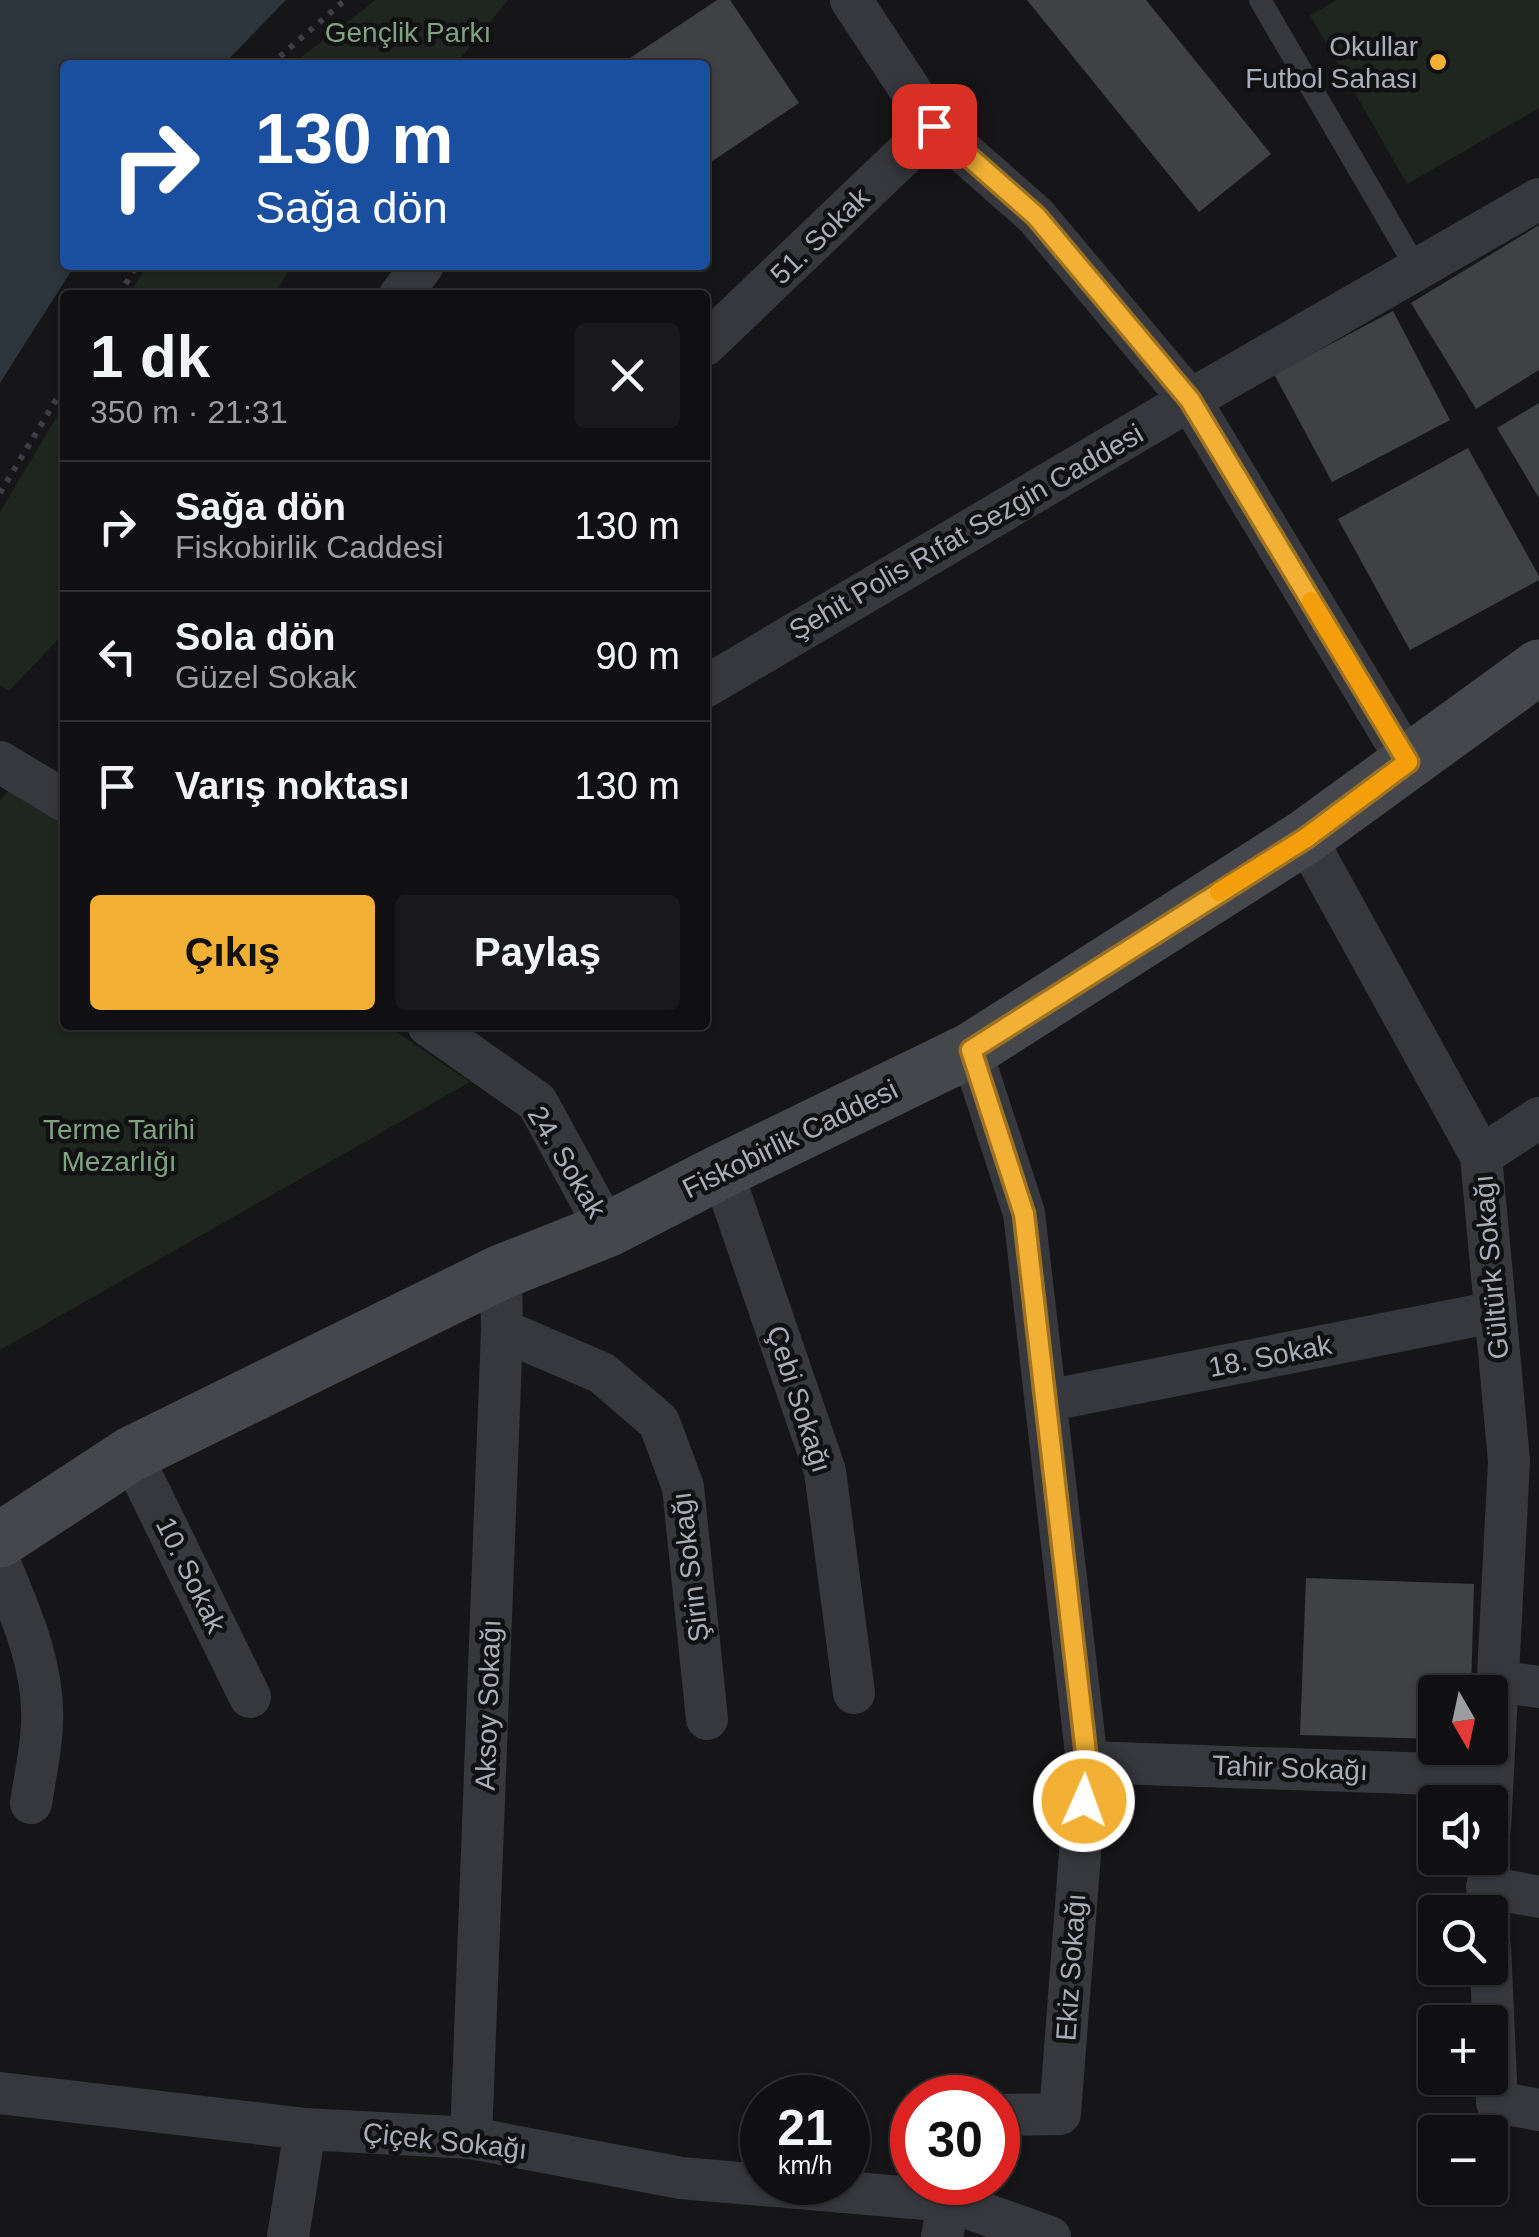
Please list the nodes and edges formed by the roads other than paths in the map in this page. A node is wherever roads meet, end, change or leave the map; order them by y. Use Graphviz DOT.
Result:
graph roads {
  1 [pos="852,0"];
  2 [pos="1260,0"];
  3 [pos="934,126"];
  4 [pos="1539,199"];
  5 [pos="1417,269"];
  6 [pos="419,270"];
  7 [pos="404,290"];
  8 [pos="710,340"];
  9 [pos="1190,400"];
  10 [pos="1539,668"];
  11 [pos="710,679"];
  12 [pos="0,762"];
  13 [pos="1408,762"];
  14 [pos="60,798"];
  15 [pos="1306,838"];
  16 [pos="435,1030"];
  17 [pos="971,1050"];
  18 [pos="1539,1118"];
  19 [pos="1480,1156"];
  20 [pos="722,1171"];
  21 [pos="607,1230"];
  22 [pos="502,1272"];
  23 [pos="1494,1312"];
  24 [pos="502,1330"];
  25 [pos="1046,1401"];
  26 [pos="132,1454"];
  27 [pos="1524,1462"];
  28 [pos="0,1540"];
  29 [pos="0,1564"];
  30 [pos="1497,1675"];
  31 [pos="1508,1683"];
  32 [pos="1539,1687"];
  33 [pos="854,1693"];
  34 [pos="250,1697"];
  35 [pos="706,1719"];
  36 [pos="1087,1762"];
  37 [pos="1492,1765"];
  38 [pos="1492,1776"];
  39 [pos="1492,1785"];
  40 [pos="31,1803"];
  41 [pos="1488,1886"];
  42 [pos="1539,1897"];
  43 [pos="1492,1985"];
  44 [pos="0,2093"];
  45 [pos="1539,2110"];
  46 [pos="1020,2115"];
  47 [pos="304,2129"];
  48 [pos="471,2138"];
  49 [pos="947,2207"];
  50 [pos="288,2237"];
  51 [pos="1050,2237"];
  1 -- 3 [label="street"];
  2 -- 5 [label="lane"];
  3 -- 8 [label="street, 51. Sokak"];
  3 -- 9 [label="street"];
  4 -- 5 [label="street, Şehit Polis Rıfat Sezgin Caddesi"];
  5 -- 9 [label="street, Şehit Polis Rıfat Sezgin Caddesi"];
  6 -- 7 [label="street"];
  9 -- 11 [label="street, Şehit Polis Rıfat Sezgin Caddesi"];
  9 -- 13 [label="street"];
  10 -- 13 [label="main road, Fiskobirlik Caddesi"];
  12 -- 14 [label="street"];
  13 -- 15 [label="main road, Fiskobirlik Caddesi"];
  15 -- 17 [label="main road, Fiskobirlik Caddesi"];
  15 -- 19 [label="street, Gültürk Sokağı"];
  16 -- 21 [label="street, 24. Sokak"];
  17 -- 20 [label="main road, Fiskobirlik Caddesi"];
  17 -- 25 [label="street, Ekiz Sokağı"];
  18 -- 19 [label="street"];
  19 -- 23 [label="street, Gültürk Sokağı"];
  20 -- 21 [label="main road, Fiskobirlik Caddesi"];
  20 -- 33 [label="street, Çebi Sokağı"];
  21 -- 22 [label="main road, Fiskobirlik Caddesi"];
  22 -- 24 [label="street, Aksoy Sokağı"];
  22 -- 26 [label="main road, Fiskobirlik Caddesi"];
  23 -- 25 [label="street, 18. Sokak"];
  23 -- 27 [label="street, Gültürk Sokağı"];
  24 -- 35 [label="street, Şirin Sokağı"];
  24 -- 48 [label="street, Aksoy Sokağı"];
  25 -- 36 [label="street, Ekiz Sokağı"];
  26 -- 28 [label="main road, Fiskobirlik Caddesi"];
  26 -- 34 [label="street, 10. Sokak"];
  27 -- 30 [label="street, Gültürk Sokağı"];
  29 -- 40 [label="street"];
  31 -- 32 [label="street"];
  36 -- 38 [label="street, Tahir Sokağı"];
  36 -- 46 [label="street, Ekiz Sokağı"];
  37 -- 38 [label="street, Gültürk Sokağı"];
  38 -- 39 [label="street, Gültürk Sokağı"];
  41 -- 42 [label="street"];
  43 -- 45 [label="street"];
  44 -- 47 [label="street, Çiçek Sokağı"];
  47 -- 48 [label="street, Çiçek Sokağı"];
  47 -- 50 [label="street"];
  48 -- 49 [label="street, Çiçek Sokağı"];
  49 -- 51 [label="street, Çiçek Sokağı"];
}
